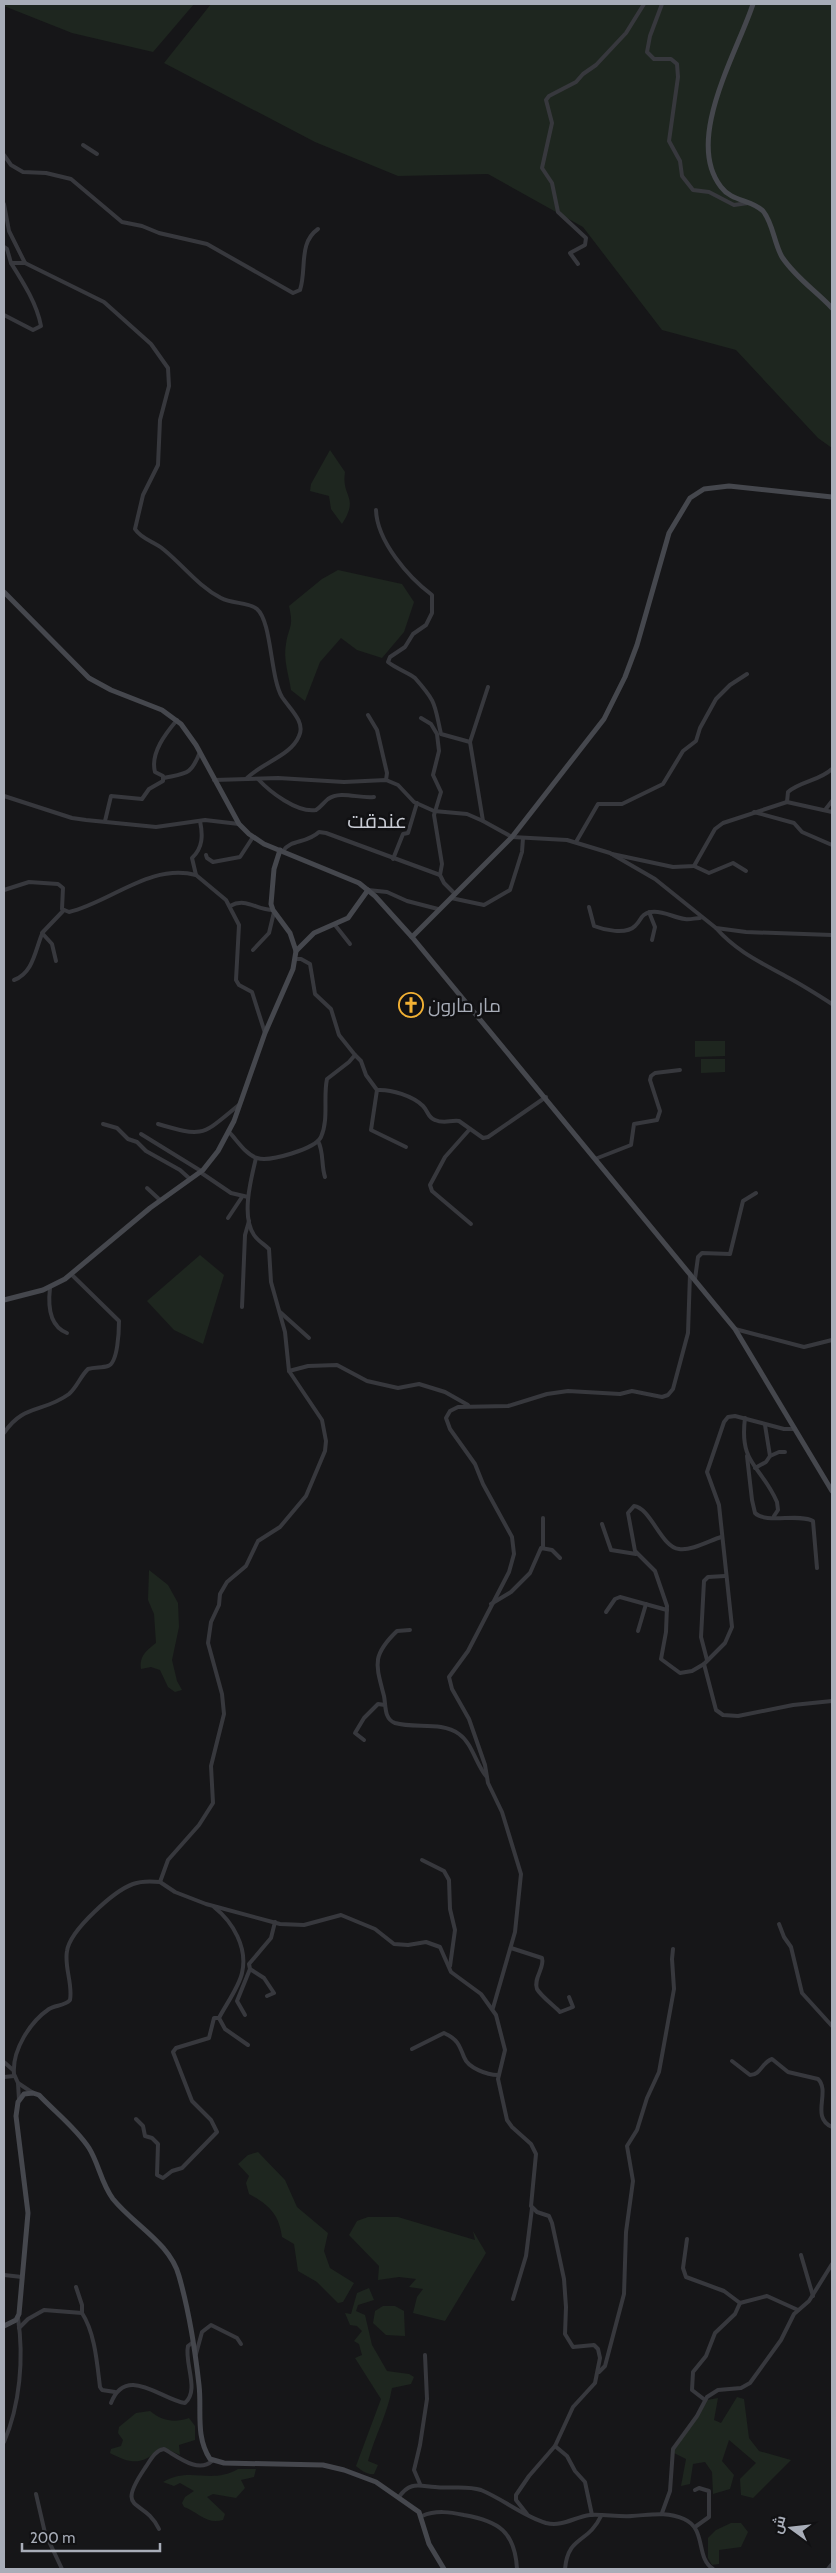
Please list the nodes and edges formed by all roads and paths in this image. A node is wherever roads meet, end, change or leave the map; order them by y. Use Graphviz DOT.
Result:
graph roads {
  1 [pos="644,4"];
  2 [pos="662,4"];
  3 [pos="753,4"];
  4 [pos="84,145"];
  5 [pos="97,154"];
  6 [pos="4,155"];
  7 [pos="748,203"];
  8 [pos="4,204"];
  9 [pos="318,229"];
  10 [pos="4,247"];
  11 [pos="25,263"];
  12 [pos="11,264"];
  13 [pos="578,264"];
  14 [pos="832,308"];
  15 [pos="4,315"];
  16 [pos="832,497"];
  17 [pos="376,510"];
  18 [pos="4,592"];
  19 [pos="747,674"];
  20 [pos="488,687"];
  21 [pos="368,715"];
  22 [pos="421,718"];
  23 [pos="177,720"];
  24 [pos="470,742"];
  25 [pos="200,752"];
  26 [pos="832,769"];
  27 [pos="164,778"];
  28 [pos="258,778"];
  29 [pos="246,779"];
  30 [pos="214,780"];
  31 [pos="386,780"];
  32 [pos="4,796"];
  33 [pos="374,797"];
  34 [pos="832,801"];
  35 [pos="786,802"];
  36 [pos="417,804"];
  37 [pos="825,810"];
  38 [pos="434,811"];
  39 [pos="754,812"];
  40 [pos="832,812"];
  41 [pos="105,821"];
  42 [pos="200,821"];
  43 [pos="483,821"];
  44 [pos="239,824"];
  45 [pos="253,837"];
  46 [pos="512,838"];
  47 [pos="523,838"];
  48 [pos="576,842"];
  49 [pos="832,845"];
  50 [pos="282,851"];
  51 [pos="610,854"];
  52 [pos="206,855"];
  53 [pos="393,859"];
  54 [pos="694,866"];
  55 [pos="746,870"];
  56 [pos="196,875"];
  57 [pos="440,875"];
  58 [pos="4,890"];
  59 [pos="368,890"];
  60 [pos="453,896"];
  61 [pos="230,906"];
  62 [pos="589,907"];
  63 [pos="438,909"];
  64 [pos="63,911"];
  65 [pos="274,911"];
  66 [pos="649,912"];
  67 [pos="700,918"];
  68 [pos="335,925"];
  69 [pos="716,928"];
  70 [pos="42,934"];
  71 [pos="832,935"];
  72 [pos="412,937"];
  73 [pos="652,940"];
  74 [pos="350,944"];
  75 [pos="253,950"];
  76 [pos="296,951"];
  77 [pos="295,959"];
  78 [pos="56,961"];
  79 [pos="14,980"];
  80 [pos="832,1004"];
  81 [pos="266,1033"];
  82 [pos="355,1055"];
  83 [pos="680,1070"];
  84 [pos="377,1090"];
  85 [pos="546,1096"];
  86 [pos="240,1104"];
  87 [pos="103,1124"];
  88 [pos="158,1124"];
  89 [pos="470,1130"];
  90 [pos="229,1132"];
  91 [pos="140,1134"];
  92 [pos="318,1141"];
  93 [pos="406,1147"];
  94 [pos="256,1158"];
  95 [pos="595,1160"];
  96 [pos="200,1171"];
  97 [pos="325,1177"];
  98 [pos="190,1179"];
  99 [pos="146,1188"];
  100 [pos="756,1193"];
  101 [pos="242,1197"];
  102 [pos="248,1197"];
  103 [pos="160,1200"];
  104 [pos="228,1218"];
  105 [pos="249,1221"];
  106 [pos="471,1224"];
  107 [pos="690,1274"];
  108 [pos="72,1275"];
  109 [pos="695,1279"];
  110 [pos="50,1288"];
  111 [pos="4,1300"];
  112 [pos="242,1307"];
  113 [pos="278,1310"];
  114 [pos="736,1329"];
  115 [pos="67,1333"];
  116 [pos="309,1338"];
  117 [pos="832,1340"];
  118 [pos="289,1371"];
  119 [pos="469,1406"];
  120 [pos="745,1418"];
  121 [pos="765,1424"];
  122 [pos="795,1429"];
  123 [pos="4,1433"];
  124 [pos="785,1452"];
  125 [pos="747,1456"];
  126 [pos="770,1456"];
  127 [pos="755,1468"];
  128 [pos="832,1491"];
  129 [pos="773,1517"];
  130 [pos="542,1518"];
  131 [pos="602,1524"];
  132 [pos="721,1537"];
  133 [pos="543,1548"];
  134 [pos="636,1554"];
  135 [pos="560,1558"];
  136 [pos="818,1568"];
  137 [pos="726,1576"];
  138 [pos="491,1604"];
  139 [pos="646,1604"];
  140 [pos="667,1610"];
  141 [pos="606,1612"];
  142 [pos="410,1630"];
  143 [pos="638,1631"];
  144 [pos="705,1662"];
  145 [pos="832,1701"];
  146 [pos="385,1705"];
  147 [pos="364,1740"];
  148 [pos="487,1778"];
  149 [pos="422,1860"];
  150 [pos="160,1882"];
  151 [pos="212,1906"];
  152 [pos="275,1922"];
  153 [pos="780,1924"];
  154 [pos="511,1948"];
  155 [pos="673,1949"];
  156 [pos="450,1968"];
  157 [pos="250,1969"];
  158 [pos="268,1996"];
  159 [pos="569,1997"];
  160 [pos="493,2008"];
  161 [pos="244,2015"];
  162 [pos="219,2018"];
  163 [pos="832,2026"];
  164 [pos="248,2045"];
  165 [pos="412,2049"];
  166 [pos="732,2061"];
  167 [pos="4,2062"];
  168 [pos="13,2070"];
  169 [pos="498,2074"];
  170 [pos="14,2076"];
  171 [pos="4,2077"];
  172 [pos="18,2082"];
  173 [pos="33,2093"];
  174 [pos="19,2100"];
  175 [pos="136,2119"];
  176 [pos="832,2127"];
  177 [pos="532,2208"];
  178 [pos="687,2239"];
  179 [pos="801,2256"];
  180 [pos="832,2264"];
  181 [pos="4,2275"];
  182 [pos="22,2277"];
  183 [pos="76,2287"];
  184 [pos="813,2296"];
  185 [pos="513,2299"];
  186 [pos="740,2303"];
  187 [pos="798,2310"];
  188 [pos="82,2313"];
  189 [pos="18,2318"];
  190 [pos="4,2326"];
  191 [pos="19,2328"];
  192 [pos="192,2344"];
  193 [pos="241,2344"];
  194 [pos="426,2355"];
  195 [pos="195,2356"];
  196 [pos="599,2372"];
  197 [pos="115,2392"];
  198 [pos="705,2400"];
  199 [pos="111,2403"];
  200 [pos="4,2442"];
  201 [pos="555,2446"];
  202 [pos="212,2461"];
  203 [pos="420,2484"];
  204 [pos="695,2490"];
  205 [pos="36,2494"];
  206 [pos="399,2497"];
  207 [pos="662,2513"];
  208 [pos="527,2514"];
  209 [pos="592,2515"];
  210 [pos="422,2516"];
  211 [pos="601,2516"];
  212 [pos="695,2527"];
  213 [pos="159,2530"];
  214 [pos="832,2564"];
  215 [pos="62,2569"];
  216 [pos="444,2569"];
  217 [pos="517,2569"];
  218 [pos="565,2569"];
  219 [pos="713,2569"];
  220 [pos="828,2569"];
  1 -- 13 [label="street"];
  2 -- 7 [label="street"];
  3 -- 7 [label="street"];
  4 -- 5 [label="street"];
  6 -- 9 [label="street"];
  7 -- 14 [label="street"];
  8 -- 11 [label="street"];
  10 -- 12 [label="street"];
  11 -- 12 [label="street"];
  11 -- 29 [label="street"];
  12 -- 15 [label="street"];
  16 -- 46 [label="street"];
  17 -- 24 [label="street"];
  18 -- 23 [label="street"];
  19 -- 48 [label="street"];
  20 -- 24 [label="street"];
  21 -- 31 [label="street"];
  22 -- 38 [label="street"];
  23 -- 25 [label="street"];
  23 -- 27 [label="street"];
  24 -- 43 [label="street"];
  25 -- 27 [label="street"];
  25 -- 30 [label="street"];
  26 -- 35 [label="street"];
  27 -- 41 [label="street"];
  28 -- 29 [label="street"];
  28 -- 31 [label="street"];
  28 -- 33 [label="street"];
  29 -- 30 [label="street"];
  30 -- 44 [label="street"];
  31 -- 36 [label="street"];
  32 -- 41 [label="street"];
  34 -- 37 [label="street"];
  35 -- 37 [label="street"];
  35 -- 39 [label="street"];
  36 -- 38 [label="street"];
  36 -- 53 [label="street"];
  37 -- 40 [label="street"];
  38 -- 43 [label="street"];
  38 -- 57 [label="street"];
  39 -- 49 [label="street"];
  39 -- 54 [label="street"];
  41 -- 42 [label="street"];
  42 -- 44 [label="street"];
  42 -- 56 [label="street"];
  43 -- 46 [label="street"];
  44 -- 45 [label="street"];
  45 -- 50 [label="street"];
  45 -- 52 [label="street"];
  46 -- 47 [label="street"];
  46 -- 60 [label="street"];
  47 -- 48 [label="street"];
  47 -- 60 [label="street"];
  48 -- 51 [label="street"];
  50 -- 53 [label="street"];
  50 -- 59 [label="street"];
  50 -- 65 [label="street"];
  51 -- 54 [label="street"];
  51 -- 67 [label="street"];
  53 -- 57 [label="street"];
  54 -- 55 [label="street"];
  56 -- 61 [label="street"];
  56 -- 64 [label="street"];
  57 -- 60 [label="street"];
  58 -- 64 [label="street"];
  59 -- 63 [label="street"];
  59 -- 68 [label="street"];
  59 -- 72 [label="street"];
  60 -- 63 [label="street"];
  61 -- 65 [label="street"];
  61 -- 81 [label="street"];
  62 -- 66 [label="street"];
  63 -- 72 [label="street"];
  64 -- 70 [label="street"];
  65 -- 75 [label="street"];
  65 -- 76 [label="street"];
  66 -- 67 [label="street"];
  66 -- 73 [label="street"];
  67 -- 69 [label="street"];
  68 -- 74 [label="street"];
  68 -- 76 [label="street"];
  69 -- 71 [label="street"];
  69 -- 80 [label="street"];
  70 -- 78 [label="street"];
  70 -- 79 [label="street"];
  72 -- 85 [label="street"];
  76 -- 77 [label="street"];
  77 -- 81 [label="street"];
  77 -- 82 [label="street"];
  81 -- 86 [label="street"];
  82 -- 84 [label="street"];
  82 -- 92 [label="street"];
  83 -- 95 [label="street"];
  84 -- 89 [label="street"];
  84 -- 93 [label="street"];
  85 -- 89 [label="street"];
  85 -- 95 [label="street"];
  86 -- 88 [label="street"];
  86 -- 90 [label="street"];
  87 -- 98 [label="street"];
  89 -- 106 [label="street"];
  90 -- 94 [label="street"];
  90 -- 96 [label="street"];
  91 -- 96 [label="street"];
  92 -- 94 [label="street"];
  92 -- 97 [label="street"];
  94 -- 102 [label="street"];
  95 -- 107 [label="street"];
  96 -- 98 [label="street"];
  96 -- 101 [label="street"];
  98 -- 103 [label="street"];
  99 -- 103 [label="street"];
  100 -- 109 [label="street"];
  101 -- 102 [label="street"];
  101 -- 104 [label="street"];
  102 -- 105 [label="street"];
  103 -- 108 [label="street"];
  105 -- 112 [label="street"];
  105 -- 113 [label="street"];
  107 -- 109 [label="street"];
  107 -- 119 [label="street"];
  108 -- 110 [label="street"];
  108 -- 123 [label="street"];
  109 -- 114 [label="street"];
  110 -- 111 [label="street"];
  110 -- 115 [label="street"];
  113 -- 116 [label="street"];
  113 -- 118 [label="street"];
  114 -- 117 [label="street"];
  114 -- 122 [label="street"];
  118 -- 119 [label="street"];
  118 -- 150 [label="street"];
  119 -- 138 [label="street"];
  120 -- 121 [label="street"];
  120 -- 125 [label="street"];
  120 -- 132 [label="street"];
  121 -- 122 [label="street"];
  121 -- 126 [label="street"];
  122 -- 128 [label="street"];
  124 -- 126 [label="street"];
  125 -- 127 [label="street"];
  125 -- 129 [label="street"];
  126 -- 127 [label="street"];
  127 -- 129 [label="street"];
  129 -- 136 [label="street"];
  130 -- 133 [label="street"];
  131 -- 134 [label="street"];
  132 -- 134 [label="street"];
  132 -- 137 [label="street"];
  133 -- 135 [label="street"];
  133 -- 138 [label="street"];
  134 -- 140 [label="street"];
  137 -- 144 [label="street"];
  137 -- 144 [label="street"];
  138 -- 148 [label="street"];
  139 -- 140 [label="street"];
  139 -- 141 [label="street"];
  139 -- 143 [label="street"];
  140 -- 144 [label="street"];
  142 -- 146 [label="street"];
  144 -- 145 [label="street"];
  146 -- 147 [label="street"];
  146 -- 148 [label="street"];
  148 -- 154 [label="street"];
  149 -- 156 [label="street"];
  150 -- 151 [label="street"];
  150 -- 168 [label="street"];
  151 -- 152 [label="street"];
  151 -- 162 [label="street"];
  152 -- 156 [label="street"];
  152 -- 157 [label="street"];
  153 -- 163 [label="street"];
  154 -- 159 [label="street"];
  154 -- 160 [label="street"];
  155 -- 196 [label="street"];
  156 -- 160 [label="street"];
  157 -- 158 [label="street"];
  157 -- 161 [label="street"];
  160 -- 169 [label="street"];
  162 -- 164 [label="street"];
  162 -- 175 [label="street"];
  165 -- 169 [label="street"];
  166 -- 176 [label="street"];
  167 -- 168 [label="street"];
  168 -- 170 [label="street"];
  169 -- 177 [label="street"];
  170 -- 171 [label="street"];
  170 -- 172 [label="street"];
  172 -- 173 [label="street"];
  172 -- 174 [label="street"];
  173 -- 174 [label="street"];
  173 -- 192 [label="street"];
  174 -- 182 [label="street"];
  177 -- 185 [label="street"];
  177 -- 196 [label="street"];
  178 -- 186 [label="street"];
  179 -- 184 [label="street"];
  180 -- 184 [label="street"];
  181 -- 182 [label="street"];
  182 -- 189 [label="street"];
  183 -- 188 [label="street"];
  184 -- 187 [label="street"];
  186 -- 187 [label="street"];
  186 -- 198 [label="street"];
  187 -- 198 [label="street"];
  188 -- 191 [label="street"];
  188 -- 197 [label="street"];
  189 -- 190 [label="street"];
  189 -- 191 [label="street"];
  191 -- 200 [label="street"];
  192 -- 195 [label="street"];
  192 -- 197 [label="street"];
  193 -- 195 [label="street"];
  194 -- 203 [label="street"];
  195 -- 202 [label="street"];
  196 -- 201 [label="street"];
  197 -- 199 [label="street"];
  198 -- 207 [label="street"];
  201 -- 208 [label="street"];
  201 -- 209 [label="street"];
  202 -- 206 [label="street"];
  202 -- 213 [label="street"];
  203 -- 206 [label="street"];
  203 -- 208 [label="street"];
  204 -- 212 [label="street"];
  205 -- 215 [label="street"];
  206 -- 210 [label="street"];
  207 -- 211 [label="street"];
  207 -- 212 [label="street"];
  208 -- 209 [label="street"];
  209 -- 211 [label="street"];
  210 -- 216 [label="street"];
  210 -- 217 [label="street"];
  211 -- 218 [label="street"];
  212 -- 219 [label="street"];
  214 -- 220 [label="street"];
}
